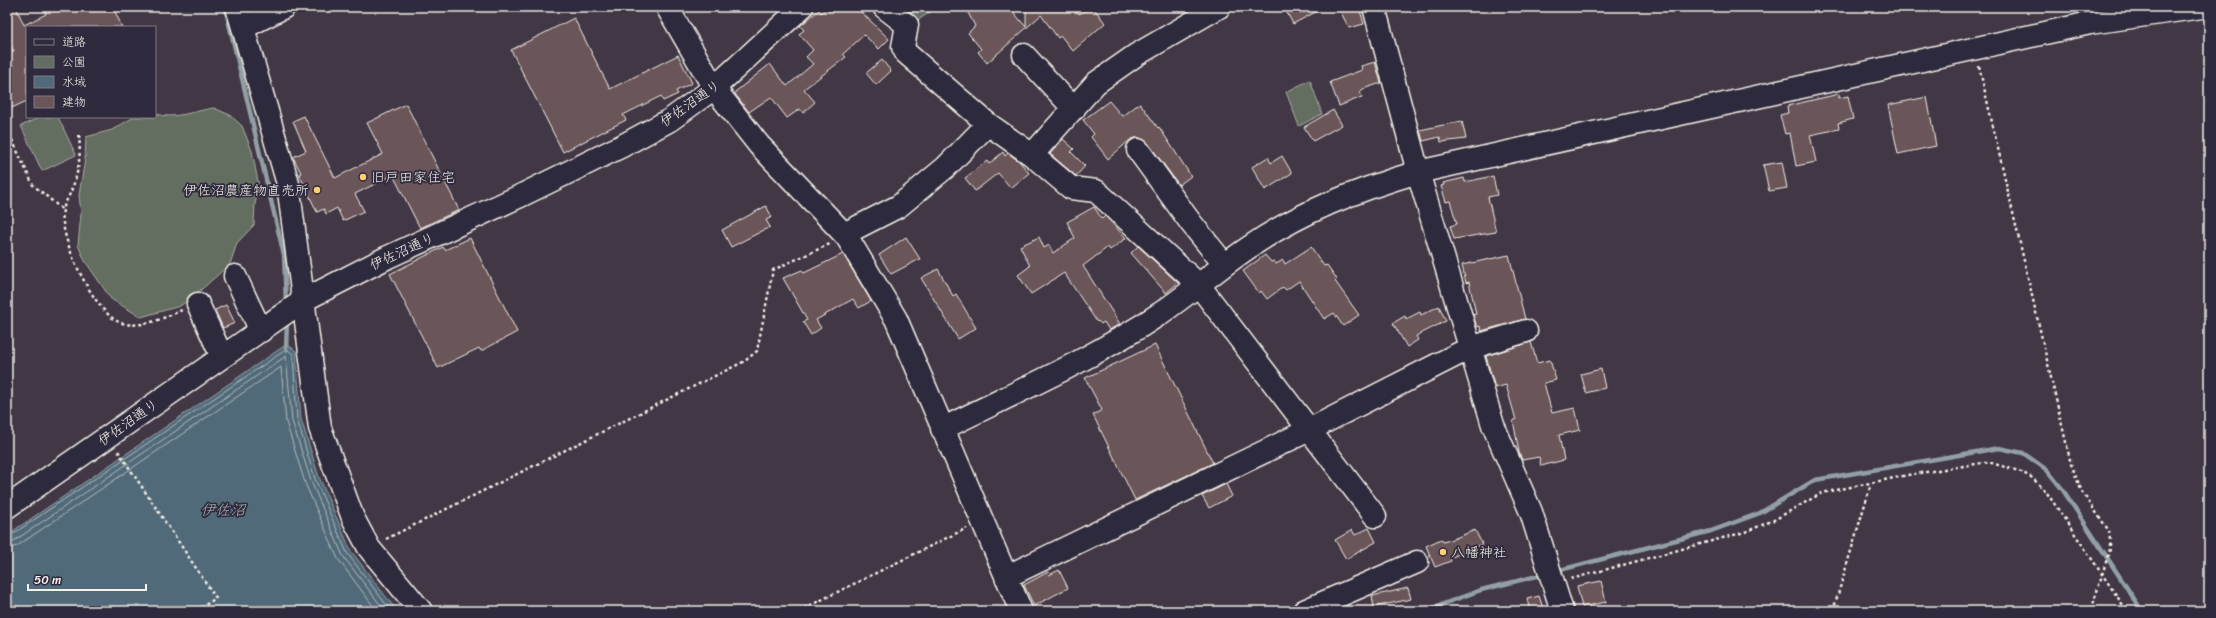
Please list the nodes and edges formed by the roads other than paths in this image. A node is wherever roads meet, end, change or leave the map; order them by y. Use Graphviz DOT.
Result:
graph roads {
  1 [pos="284,7"];
  2 [pos="666,7"];
  3 [pos="802,7"];
  4 [pos="884,7"];
  5 [pos="1219,7"];
  6 [pos="1374,7"];
  7 [pos="2202,7"];
  8 [pos="2088,15"];
  9 [pos="240,17"];
  10 [pos="1024,55"];
  11 [pos="714,88"];
  12 [pos="1074,109"];
  13 [pos="988,124"];
  14 [pos="1138,150"];
  15 [pos="1032,155"];
  16 [pos="1418,172"];
  17 [pos="845,235"];
  18 [pos="1224,264"];
  19 [pos="235,276"];
  20 [pos="1198,284"];
  21 [pos="304,300"];
  22 [pos="198,304"];
  23 [pos="261,330"];
  24 [pos="1526,331"];
  25 [pos="1470,348"];
  26 [pos="222,357"];
  27 [pos="942,429"];
  28 [pos="1309,430"];
  29 [pos="7,507"];
  30 [pos="1375,516"];
  31 [pos="1417,562"];
  32 [pos="1006,578"];
  33 [pos="421,611"];
  34 [pos="1021,611"];
  35 [pos="1304,611"];
  36 [pos="1562,611"];
  1 -- 9 [label="street"];
  2 -- 11 [label="street"];
  3 -- 11 [label="street, 伊佐沼通り"];
  4 -- 13 [label="street"];
  5 -- 12 [label="street"];
  6 -- 16 [label="street"];
  7 -- 8 [label="street"];
  8 -- 16 [label="street"];
  9 -- 21 [label="street"];
  10 -- 12 [label="street"];
  11 -- 17 [label="street"];
  11 -- 21 [label="street, 伊佐沼通り"];
  12 -- 15 [label="street"];
  13 -- 15 [label="street"];
  13 -- 17 [label="street"];
  14 -- 18 [label="street"];
  15 -- 20 [label="street"];
  16 -- 18 [label="street"];
  16 -- 25 [label="street"];
  17 -- 27 [label="street"];
  18 -- 20 [label="street"];
  19 -- 23 [label="street"];
  20 -- 27 [label="street"];
  20 -- 28 [label="street"];
  21 -- 23 [label="street, 伊佐沼通り"];
  21 -- 33 [label="street"];
  22 -- 26 [label="street"];
  23 -- 26 [label="street, 伊佐沼通り"];
  24 -- 25 [label="street"];
  25 -- 28 [label="street"];
  25 -- 36 [label="street"];
  26 -- 29 [label="street, 伊佐沼通り"];
  27 -- 32 [label="street"];
  28 -- 30 [label="street"];
  28 -- 32 [label="street"];
  31 -- 35 [label="street"];
  32 -- 34 [label="street"];
}
